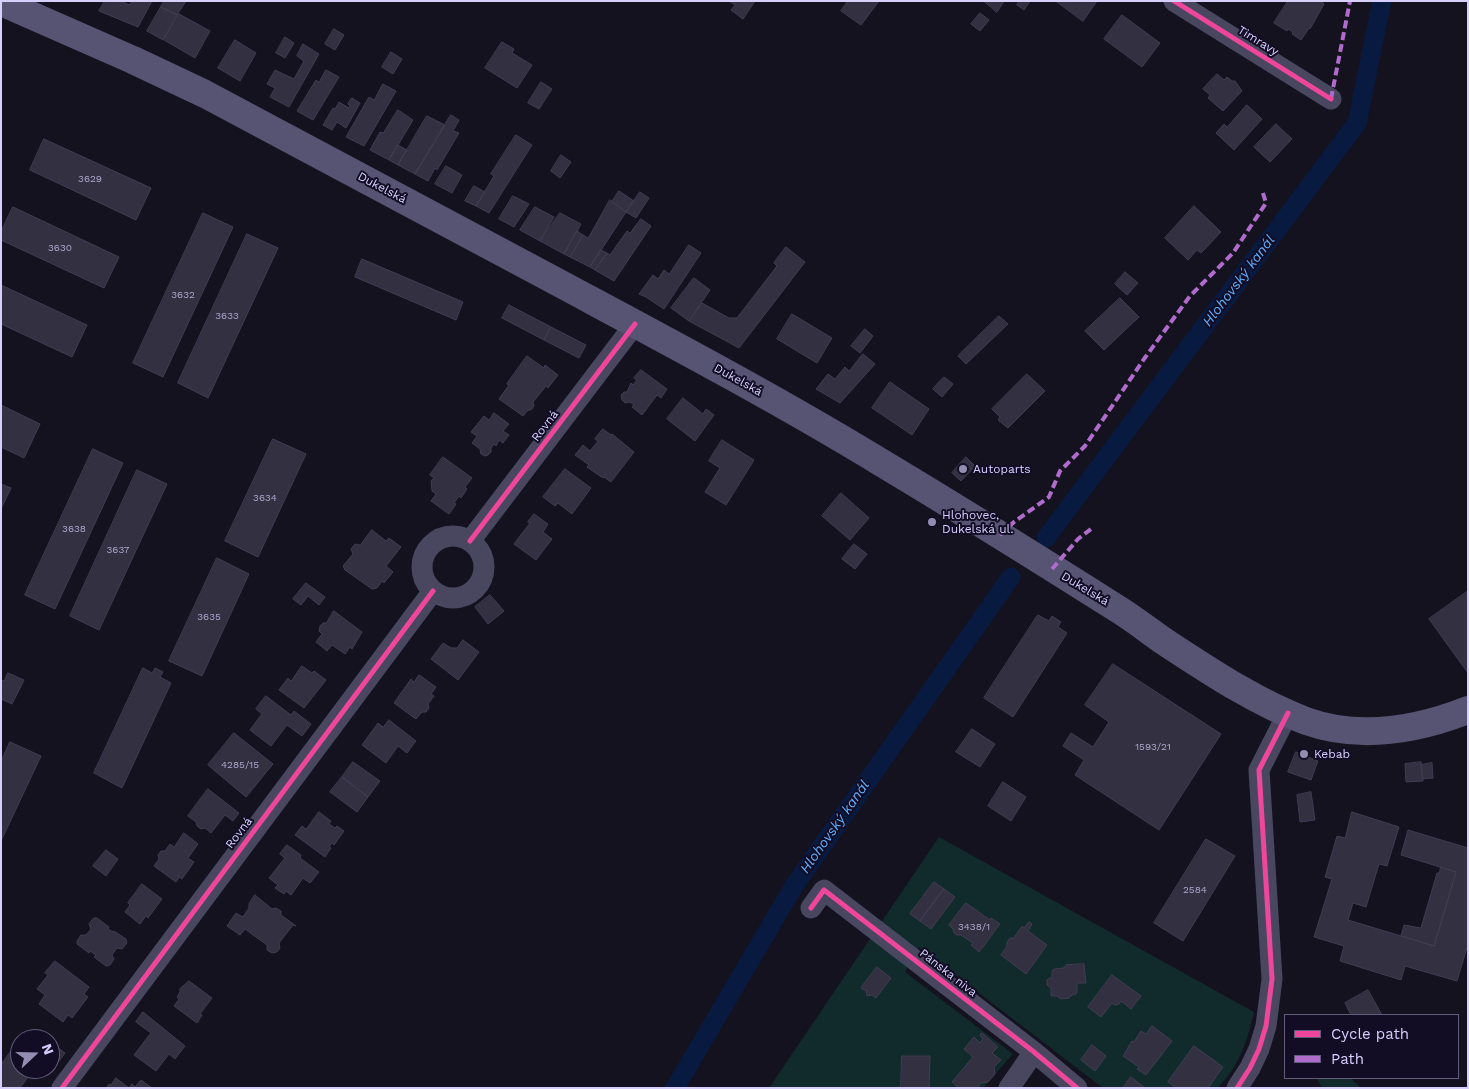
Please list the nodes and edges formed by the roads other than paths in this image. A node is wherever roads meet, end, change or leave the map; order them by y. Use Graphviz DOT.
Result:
graph roads {
  1 [pos="1174,1"];
  2 [pos="1,2"];
  3 [pos="1331,99"];
  4 [pos="635,324"];
  5 [pos="470,541"];
  6 [pos="433,591"];
  7 [pos="1468,710"];
  8 [pos="1288,713"];
  9 [pos="811,908"];
  10 [pos="1034,1052"];
  11 [pos="62,1088"];
  12 [pos="1009,1088"];
  13 [pos="1077,1088"];
  14 [pos="1237,1088"];
  1 -- 3 [label="street, Timravy"];
  2 -- 4 [label="main road, Dukelská"];
  4 -- 5 [label="street, Rovná"];
  4 -- 8 [label="main road, Dukelská"];
  5 -- 6 [label="street"];
  5 -- 6 [label="street"];
  6 -- 11 [label="street, Rovná"];
  7 -- 8 [label="main road, Dukelská"];
  8 -- 14 [label="street"];
  9 -- 10 [label="street, Pánska niva"];
  10 -- 12 [label="street"];
  10 -- 13 [label="street, Pánska niva"];
}
